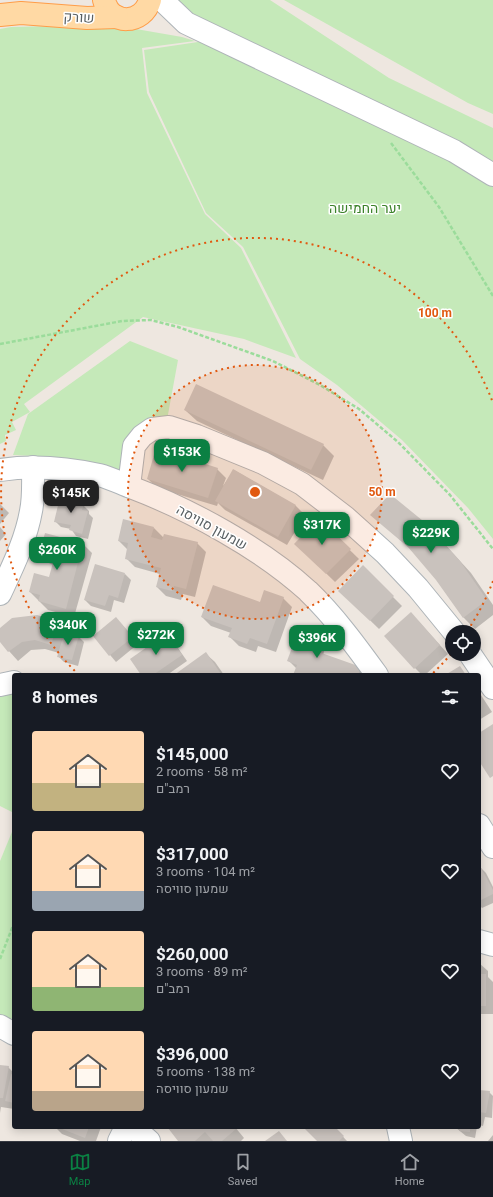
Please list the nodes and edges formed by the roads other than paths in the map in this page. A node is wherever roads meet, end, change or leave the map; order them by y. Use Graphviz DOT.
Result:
graph roads {
  1 [pos="91,0"];
  2 [pos="150,0"];
  3 [pos="162,0"];
  4 [pos="111,8"];
  5 [pos="40,14"];
  6 [pos="0,15"];
  7 [pos="493,175"];
  8 [pos="33,467"];
  9 [pos="0,470"];
  10 [pos="128,486"];
  11 [pos="0,594"];
  12 [pos="448,625"];
  13 [pos="475,661"];
  14 [pos="376,673"];
  15 [pos="12,682"];
  16 [pos="0,685"];
  17 [pos="493,688"];
  18 [pos="481,828"];
  19 [pos="493,847"];
  20 [pos="481,942"];
  21 [pos="493,945"];
  22 [pos="0,1026"];
  23 [pos="12,1033"];
  24 [pos="125,1129"];
  25 [pos="135,1129"];
  26 [pos="398,1129"];
  27 [pos="119,1141"];
  28 [pos="149,1141"];
  29 [pos="401,1141"];
  1 -- 5 [label="main road, שורק"];
  2 -- 4 [label="main road, שורק"];
  3 -- 7 [label="street"];
  4 -- 5 [label="main road, שורק"];
  5 -- 6 [label="main road, שורק"];
  8 -- 9 [label="street, שמעון סוויסה"];
  8 -- 10 [label="street, שמעון סוויסה"];
  8 -- 11 [label="street"];
  10 -- 12 [label="street"];
  10 -- 14 [label="street, שמעון סוויסה"];
  13 -- 17 [label="street"];
  15 -- 16 [label="street"];
  18 -- 19 [label="street"];
  20 -- 21 [label="street"];
  22 -- 23 [label="street"];
  24 -- 27 [label="street"];
  25 -- 28 [label="street"];
  26 -- 29 [label="street"];
}
